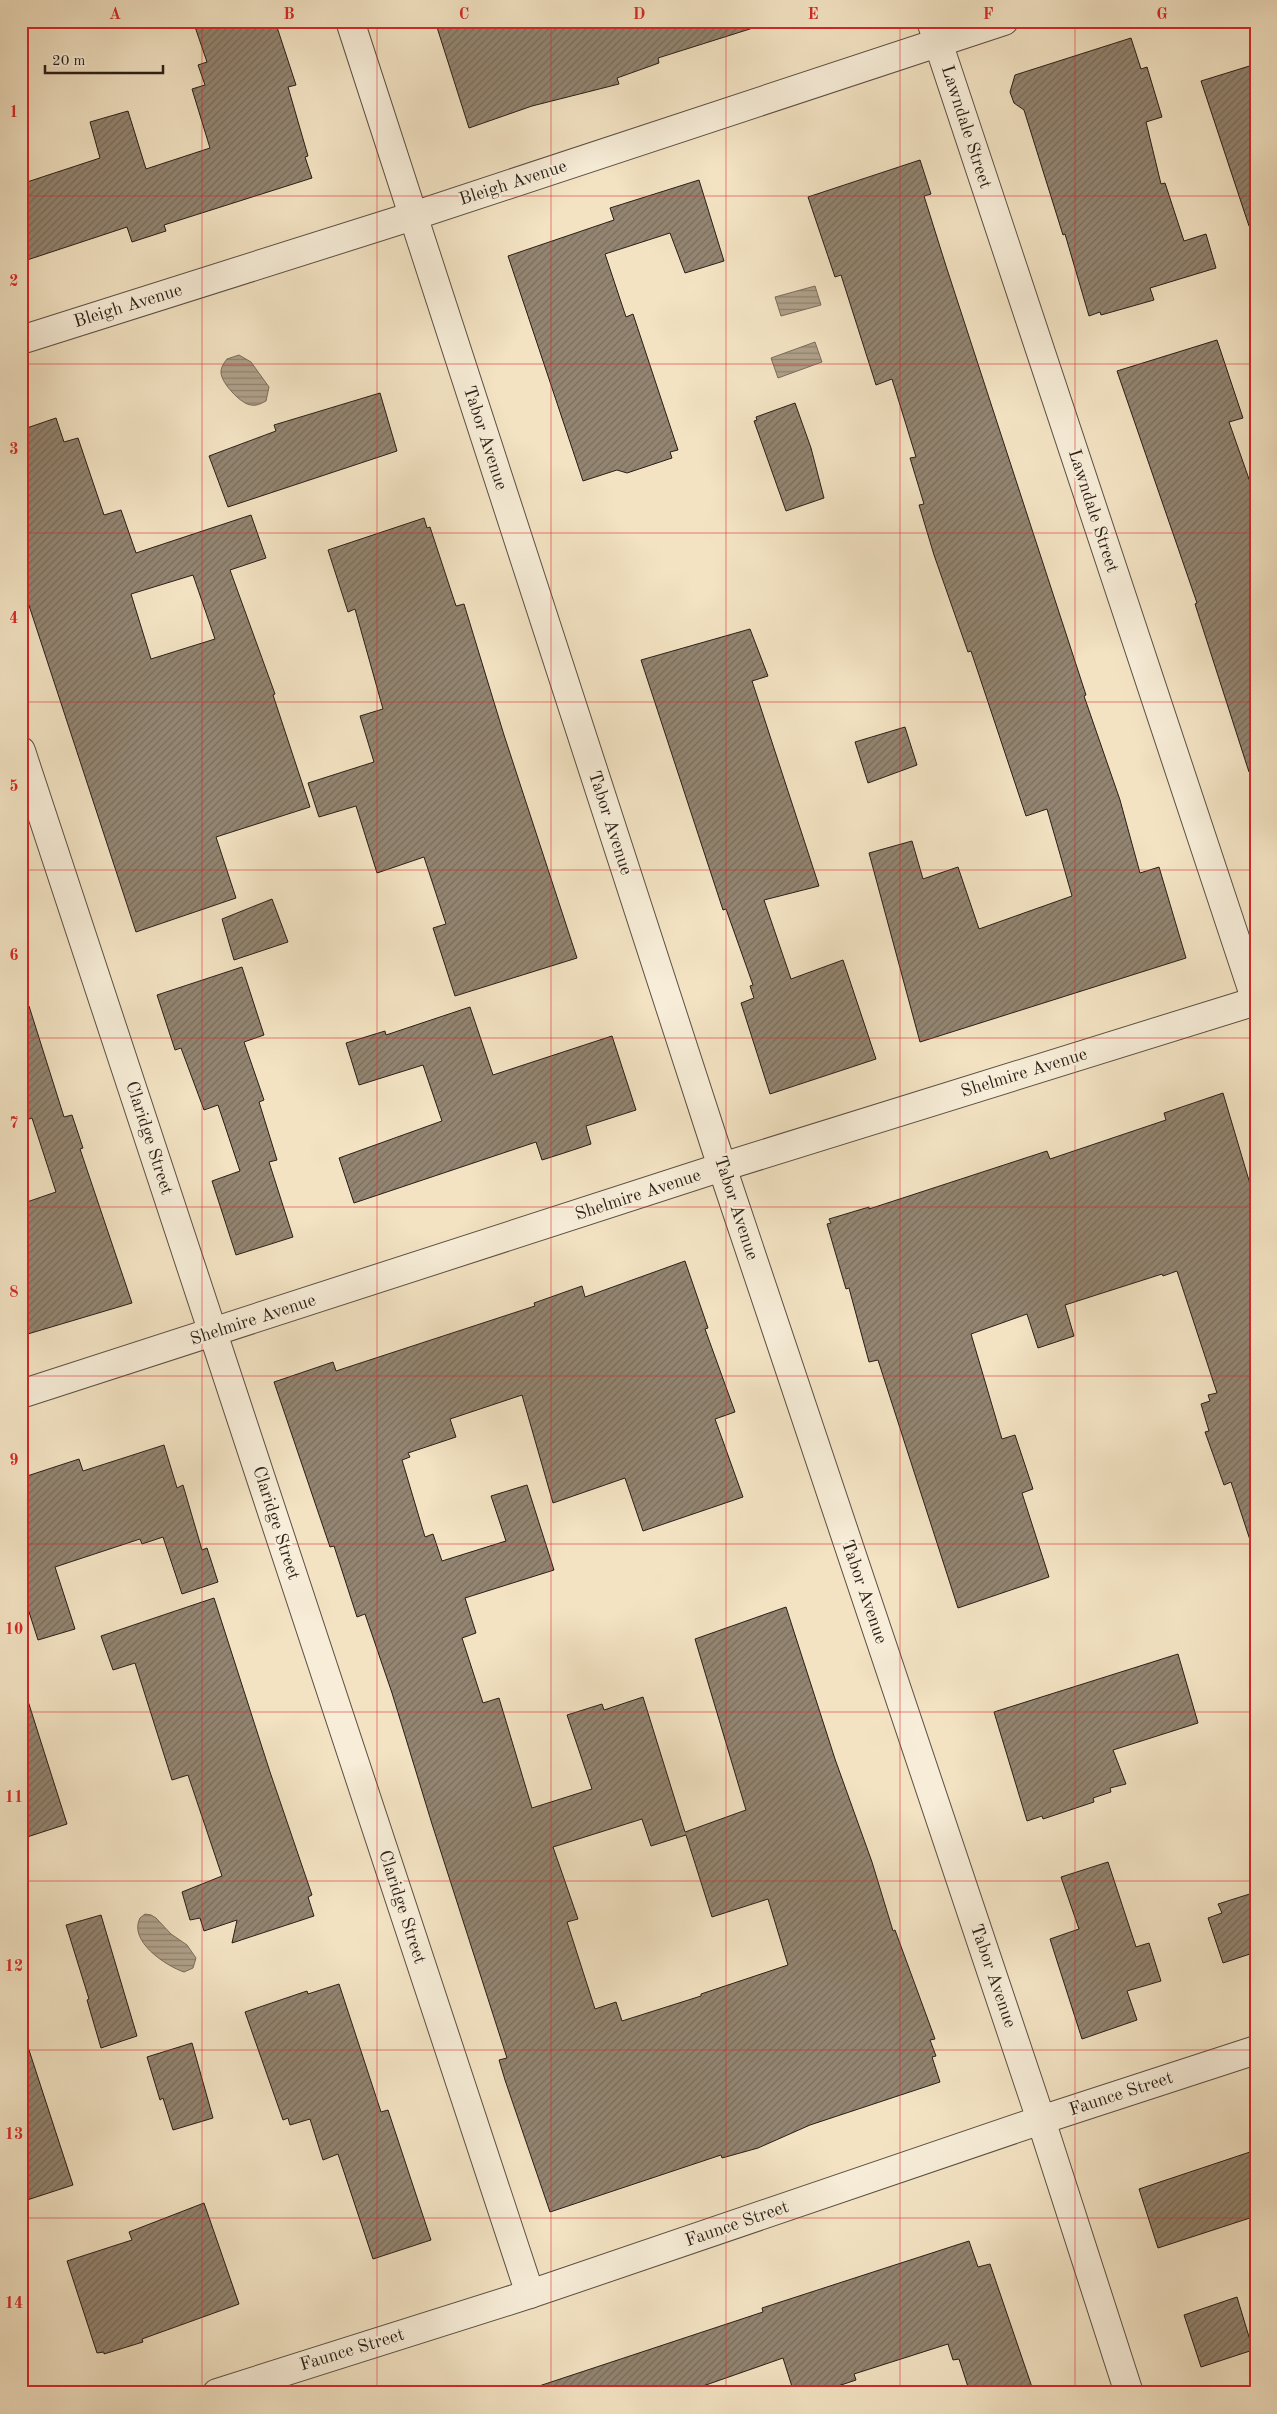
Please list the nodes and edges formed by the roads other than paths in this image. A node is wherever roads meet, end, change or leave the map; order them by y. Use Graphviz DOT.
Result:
graph roads {
  1 [pos="350,21"];
  2 [pos="1004,21"];
  3 [pos="934,32"];
  4 [pos="413,216"];
  5 [pos="21,340"];
  6 [pos="21,751"];
  7 [pos="1256,1001"];
  8 [pos="722,1167"];
  9 [pos="213,1333"];
  10 [pos="21,1394"];
  11 [pos="1256,2050"];
  12 [pos="1041,2120"];
  13 [pos="530,2294"];
  14 [pos="217,2393"];
  15 [pos="1129,2393"];
  1 -- 4 [label="street, Tabor Avenue"];
  2 -- 3 [label="street, Bleigh Avenue"];
  3 -- 4 [label="street, Bleigh Avenue"];
  3 -- 7 [label="street, Lawndale Street"];
  4 -- 5 [label="street, Bleigh Avenue"];
  4 -- 8 [label="street, Tabor Avenue"];
  6 -- 9 [label="street, Claridge Street"];
  7 -- 8 [label="street, Shelmire Avenue"];
  8 -- 9 [label="street, Shelmire Avenue"];
  8 -- 12 [label="street, Tabor Avenue"];
  9 -- 10 [label="street, Shelmire Avenue"];
  9 -- 13 [label="street, Claridge Street"];
  11 -- 12 [label="street, Faunce Street"];
  12 -- 13 [label="street, Faunce Street"];
  12 -- 15 [label="street, Tabor Avenue"];
  13 -- 14 [label="street, Faunce Street"];
}
